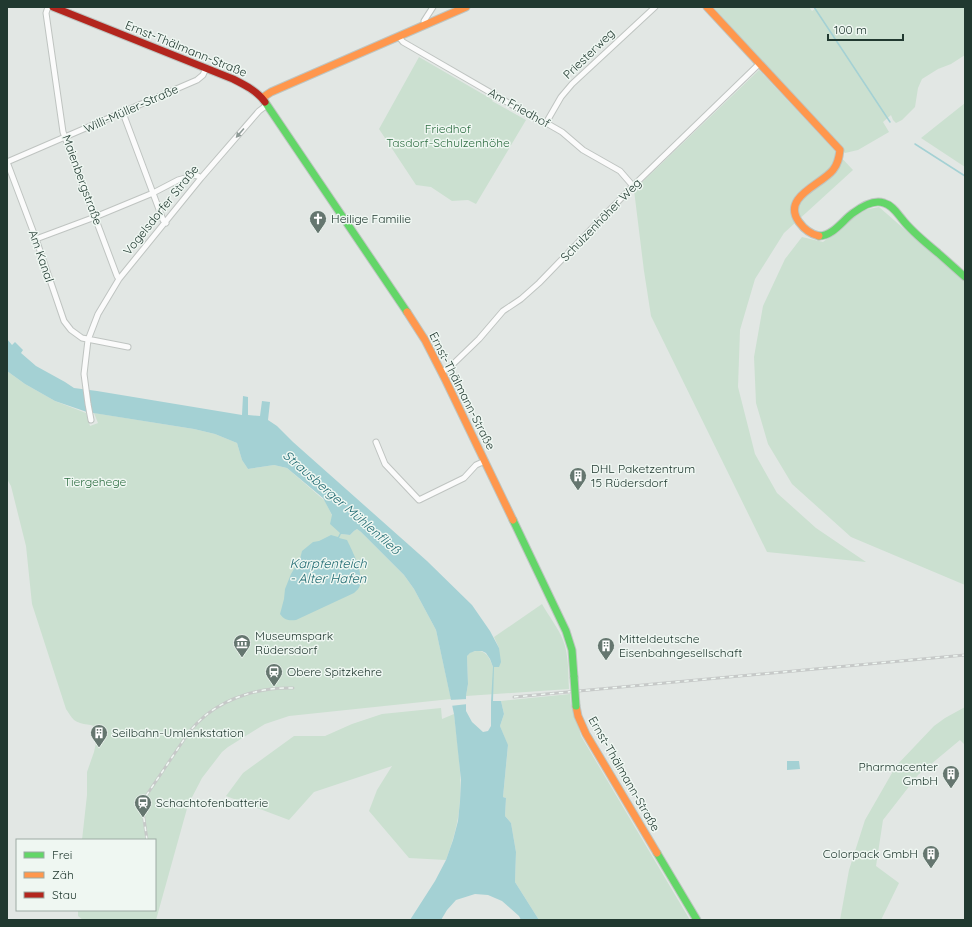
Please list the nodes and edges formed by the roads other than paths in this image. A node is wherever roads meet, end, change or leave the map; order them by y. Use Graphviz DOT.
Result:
graph roads {
  1 [pos="48,7"];
  2 [pos="53,7"];
  3 [pos="433,7"];
  4 [pos="466,7"];
  5 [pos="655,7"];
  6 [pos="707,7"];
  7 [pos="425,25"];
  8 [pos="400,37"];
  9 [pos="759,64"];
  10 [pos="206,68"];
  11 [pos="262,98"];
  12 [pos="267,105"];
  13 [pos="123,113"];
  14 [pos="546,123"];
  15 [pos="66,137"];
  16 [pos="7,162"];
  17 [pos="201,178"];
  18 [pos="633,186"];
  19 [pos="153,193"];
  20 [pos="95,216"];
  21 [pos="166,222"];
  22 [pos="36,239"];
  23 [pos="965,277"];
  24 [pos="119,279"];
  25 [pos="88,340"];
  26 [pos="128,347"];
  27 [pos="441,372"];
  28 [pos="92,420"];
  29 [pos="376,442"];
  30 [pos="484,461"];
  31 [pos="697,920"];
  1 -- 15 [label="street, Maienbergstraße"];
  2 -- 10 [label="main road, Ernst-Thälmann-Straße"];
  3 -- 7 [label="street"];
  4 -- 7 [label="main road"];
  5 -- 14 [label="street, Priesterweg"];
  6 -- 9 [label="main road"];
  7 -- 8 [label="main road"];
  8 -- 11 [label="main road"];
  8 -- 14 [label="street, Am Friedhof"];
  9 -- 18 [label="street, Schulzenhöher Weg"];
  9 -- 23 [label="main road"];
  10 -- 11 [label="main road, Ernst-Thälmann-Straße"];
  10 -- 13 [label="street, Willi-Müller-Straße"];
  11 -- 12 [label="main road, Ernst-Thälmann-Straße"];
  12 -- 17 [label="street, Vogelsdorfer Straße, one-way"];
  12 -- 27 [label="main road, Ernst-Thälmann-Straße"];
  13 -- 15 [label="street, Willi-Müller-Straße"];
  13 -- 19 [label="street"];
  14 -- 18 [label="street, Am Friedhof"];
  15 -- 16 [label="street, Willi-Müller-Straße"];
  15 -- 20 [label="street, Maienbergstraße"];
  16 -- 22 [label="street, Am Kanal"];
  17 -- 19 [label="street"];
  17 -- 21 [label="street, Vogelsdorfer Straße"];
  18 -- 27 [label="street, Schulzenhöher Weg"];
  19 -- 20 [label="street"];
  19 -- 21 [label="street"];
  20 -- 22 [label="street"];
  20 -- 24 [label="street, Maienbergstraße"];
  21 -- 24 [label="street, Vogelsdorfer Straße"];
  22 -- 25 [label="street, Am Kanal"];
  24 -- 25 [label="street, Vogelsdorfer Straße"];
  25 -- 26 [label="street"];
  25 -- 28 [label="street, Vogelsdorfer Straße"];
  27 -- 30 [label="main road, Ernst-Thälmann-Straße"];
  29 -- 30 [label="street"];
  30 -- 31 [label="main road, Ernst-Thälmann-Straße, bridge"];
}
